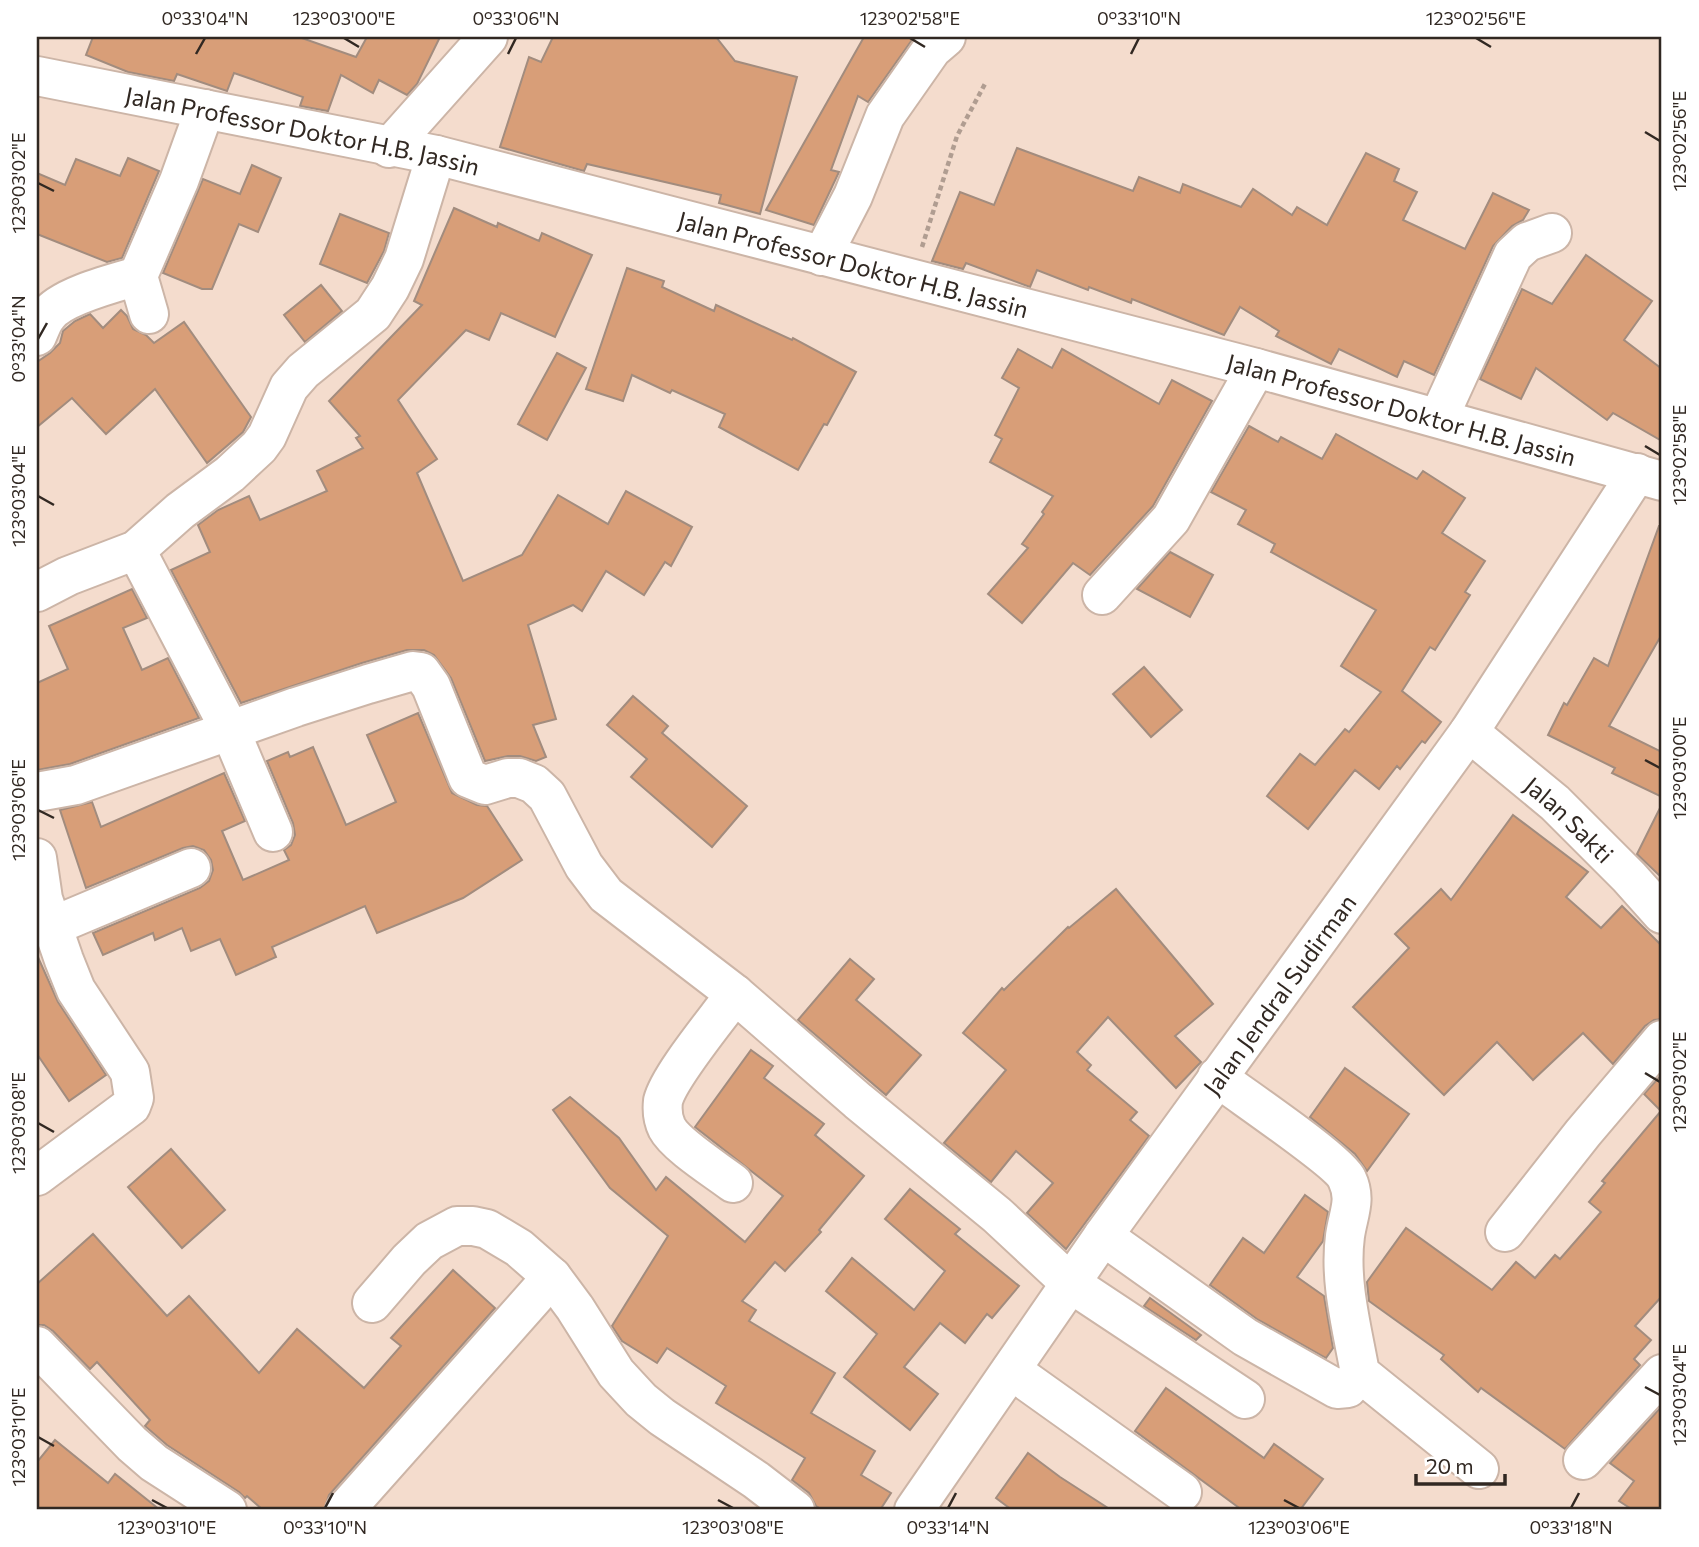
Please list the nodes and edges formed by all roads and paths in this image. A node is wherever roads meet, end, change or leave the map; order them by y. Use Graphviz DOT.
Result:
graph roads {
  1 [pos="488,37"];
  2 [pos="946,37"];
  3 [pos="37,76"];
  4 [pos="986,82"];
  5 [pos="205,109"];
  6 [pos="389,148"];
  7 [pos="436,155"];
  8 [pos="1552,233"];
  9 [pos="822,256"];
  10 [pos="138,276"];
  11 [pos="913,278"];
  12 [pos="149,314"];
  13 [pos="37,336"];
  14 [pos="1256,368"];
  15 [pos="1439,417"];
  16 [pos="1650,477"];
  17 [pos="136,550"];
  18 [pos="37,592"];
  19 [pos="1102,595"];
  20 [pos="230,730"];
  21 [pos="1469,732"];
  22 [pos="37,792"];
  23 [pos="273,832"];
  24 [pos="37,858"];
  25 [pos="191,868"];
  26 [pos="1662,915"];
  27 [pos="52,926"];
  28 [pos="735,994"];
  29 [pos="1662,1040"];
  30 [pos="1217,1077"];
  31 [pos="37,1176"];
  32 [pos="733,1183"];
  33 [pos="1505,1232"];
  34 [pos="1103,1236"];
  35 [pos="552,1277"];
  36 [pos="1070,1283"];
  37 [pos="372,1303"];
  38 [pos="37,1346"];
  39 [pos="1011,1370"];
  40 [pos="1360,1373"];
  41 [pos="1662,1374"];
  42 [pos="1245,1399"];
  43 [pos="1583,1460"];
  44 [pos="1479,1469"];
  45 [pos="1182,1492"];
  46 [pos="227,1510"];
  47 [pos="345,1510"];
  48 [pos="795,1510"];
  49 [pos="914,1510"];
  1 -- 6 [label="main road"];
  2 -- 9 [label="main road"];
  3 -- 5 [label="main road, Jalan Professor Doktor H.B. Jassin"];
  4 -- 11 [label="path"];
  5 -- 6 [label="main road, Jalan Professor Doktor H.B. Jassin"];
  5 -- 10 [label="main road"];
  6 -- 7 [label="main road, Jalan Professor Doktor H.B. Jassin"];
  7 -- 9 [label="main road, Jalan Professor Doktor H.B. Jassin"];
  7 -- 17 [label="main road"];
  8 -- 15 [label="main road"];
  9 -- 11 [label="main road, Jalan Professor Doktor H.B. Jassin"];
  10 -- 12 [label="main road"];
  10 -- 13 [label="main road"];
  11 -- 14 [label="main road, Jalan Professor Doktor H.B. Jassin"];
  14 -- 15 [label="main road, Jalan Professor Doktor H.B. Jassin"];
  14 -- 19 [label="main road"];
  15 -- 16 [label="main road, Jalan Professor Doktor H.B. Jassin"];
  16 -- 21 [label="main road, Jalan Jendral Sudirman"];
  17 -- 18 [label="main road"];
  17 -- 20 [label="main road"];
  20 -- 22 [label="main road"];
  20 -- 23 [label="main road"];
  20 -- 28 [label="main road"];
  21 -- 26 [label="main road, Jalan Sakti"];
  21 -- 30 [label="main road, Jalan Jendral Sudirman"];
  24 -- 27 [label="main road"];
  25 -- 27 [label="main road"];
  27 -- 31 [label="main road"];
  28 -- 32 [label="main road"];
  28 -- 36 [label="main road"];
  29 -- 33 [label="main road"];
  30 -- 34 [label="main road, Jalan Jendral Sudirman"];
  30 -- 40 [label="main road"];
  34 -- 36 [label="main road, Jalan Jendral Sudirman"];
  34 -- 40 [label="main road"];
  35 -- 37 [label="main road"];
  35 -- 47 [label="main road"];
  35 -- 48 [label="main road"];
  36 -- 39 [label="main road, Jalan Jendral Sudirman"];
  36 -- 42 [label="main road"];
  38 -- 46 [label="main road"];
  39 -- 45 [label="main road"];
  39 -- 49 [label="main road, Jalan Jendral Sudirman"];
  40 -- 44 [label="main road"];
  41 -- 43 [label="main road"];
}
